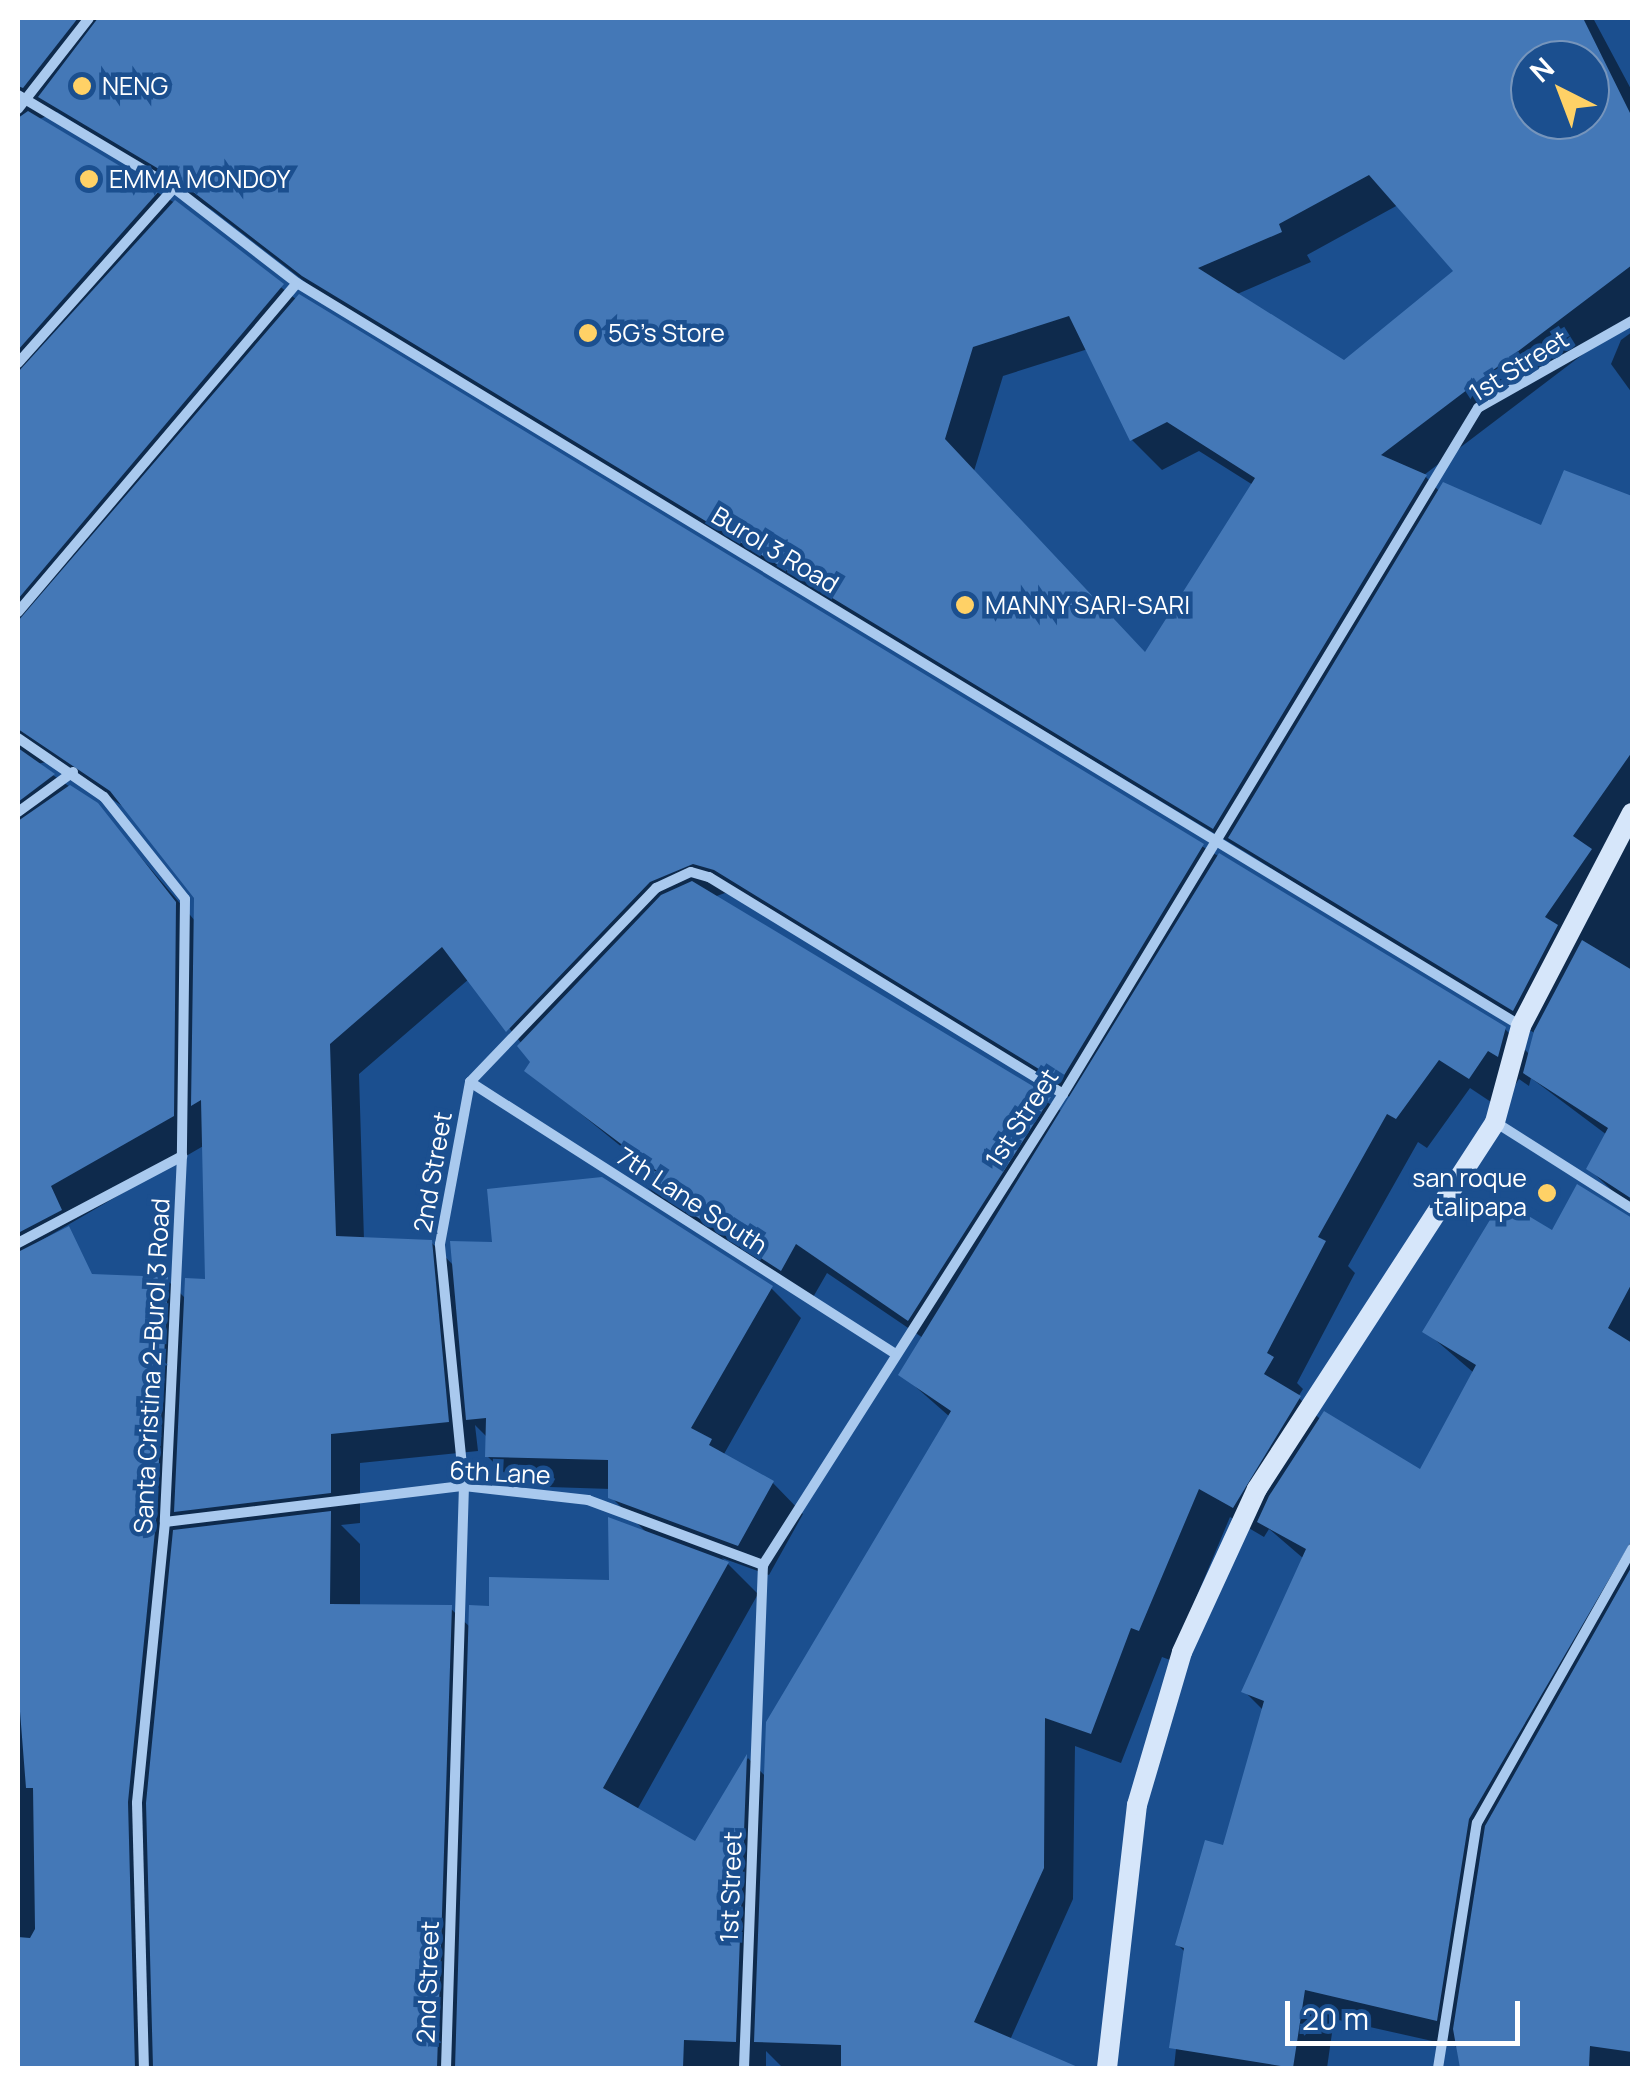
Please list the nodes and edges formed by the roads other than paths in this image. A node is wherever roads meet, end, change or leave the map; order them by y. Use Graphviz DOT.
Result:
graph roads {
  1 [pos="89,18"];
  2 [pos="20,101"];
  3 [pos="174,188"];
  4 [pos="297,284"];
  5 [pos="1632,321"];
  6 [pos="18,363"];
  7 [pos="18,612"];
  8 [pos="18,738"];
  9 [pos="73,772"];
  10 [pos="18,812"];
  11 [pos="1632,814"];
  12 [pos="1212,839"];
  13 [pos="1521,1026"];
  14 [pos="470,1082"];
  15 [pos="1063,1094"];
  16 [pos="1495,1122"];
  17 [pos="182,1156"];
  18 [pos="1632,1209"];
  19 [pos="18,1242"];
  20 [pos="894,1353"];
  21 [pos="464,1486"];
  22 [pos="166,1522"];
  23 [pos="1632,1550"];
  24 [pos="763,1565"];
  25 [pos="144,2068"];
  26 [pos="446,2068"];
  27 [pos="744,2068"];
  28 [pos="1107,2068"];
  29 [pos="1438,2068"];
  1 -- 2 [label="street"];
  2 -- 3 [label="street, Burol 3 Road"];
  3 -- 4 [label="street, Burol 3 Road"];
  3 -- 6 [label="street"];
  4 -- 7 [label="street"];
  4 -- 12 [label="street, Burol 3 Road"];
  5 -- 12 [label="street, 1st Street"];
  8 -- 9 [label="street, Santa Cristina 2-Burol 3 Road"];
  9 -- 10 [label="street"];
  9 -- 17 [label="street, Santa Cristina 2-Burol 3 Road"];
  11 -- 13 [label="street"];
  12 -- 13 [label="street, Burol 3 Road"];
  12 -- 15 [label="street, 1st Street"];
  13 -- 16 [label="street"];
  14 -- 15 [label="street, 2nd Street"];
  14 -- 20 [label="street, 7th Lane South"];
  14 -- 21 [label="street, 2nd Street"];
  15 -- 20 [label="street, 1st Street"];
  16 -- 18 [label="street"];
  16 -- 28 [label="street"];
  17 -- 19 [label="street"];
  17 -- 22 [label="street, Santa Cristina 2-Burol 3 Road"];
  20 -- 24 [label="street, 1st Street"];
  21 -- 22 [label="street, 6th Lane"];
  21 -- 24 [label="street, 6th Lane"];
  21 -- 26 [label="street, 2nd Street"];
  22 -- 25 [label="street, Santa Cristina 2-Burol 3 Road"];
  23 -- 29 [label="street"];
  24 -- 27 [label="street, 1st Street"];
}
